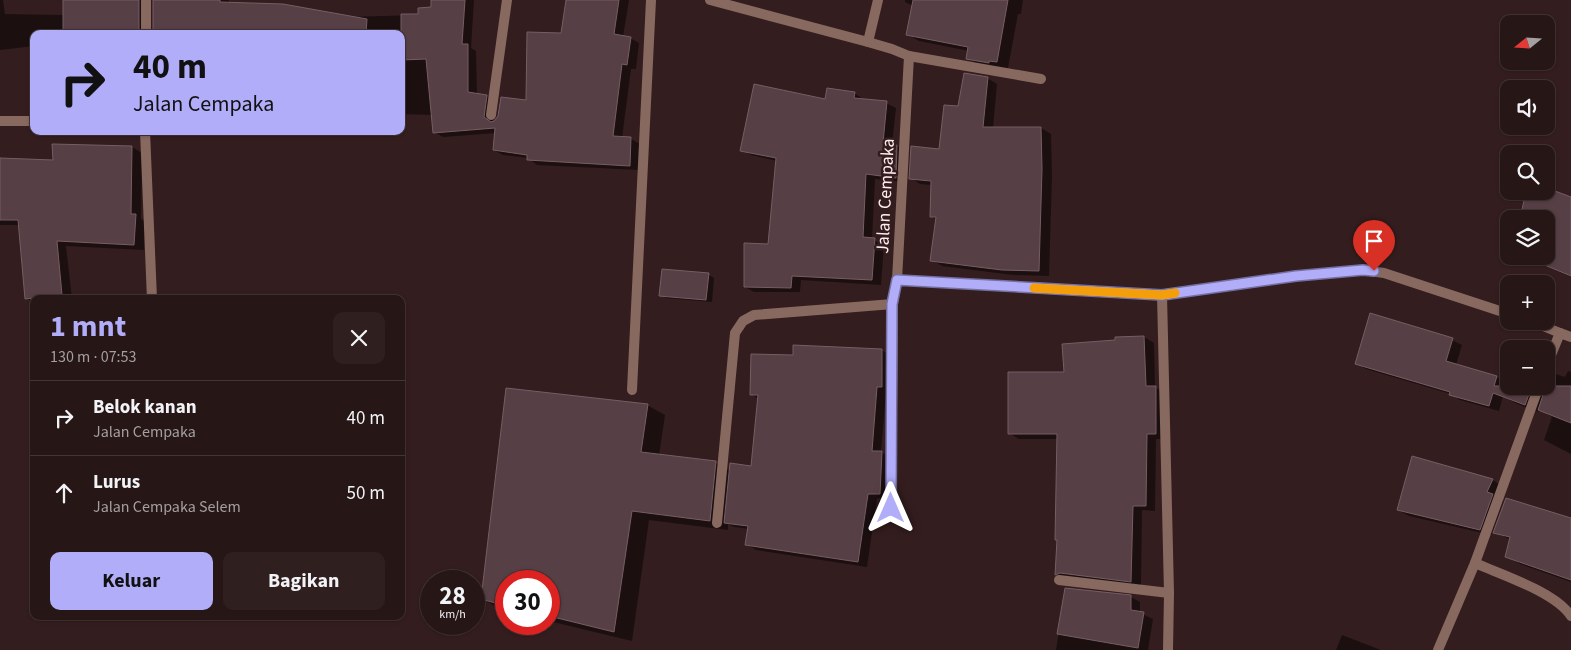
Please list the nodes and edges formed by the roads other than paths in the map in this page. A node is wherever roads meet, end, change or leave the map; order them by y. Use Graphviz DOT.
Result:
graph roads {
  1 [pos="146,0"];
  2 [pos="506,0"];
  3 [pos="651,0"];
  4 [pos="710,0"];
  5 [pos="878,0"];
  6 [pos="146,30"];
  7 [pos="868,42"];
  8 [pos="909,56"];
  9 [pos="1040,79"];
  10 [pos="491,115"];
  11 [pos="0,121"];
  12 [pos="30,121"];
  13 [pos="145,135"];
  14 [pos="897,280"];
  15 [pos="152,295"];
  16 [pos="1162,295"];
  17 [pos="892,304"];
  18 [pos="1500,311"];
  19 [pos="1553,330"];
  20 [pos="1560,333"];
  21 [pos="1571,337"];
  22 [pos="1555,344"];
  23 [pos="632,390"];
  24 [pos="1536,395"];
  25 [pos="891,508"];
  26 [pos="716,523"];
  27 [pos="1475,563"];
  28 [pos="1059,580"];
  29 [pos="1169,593"];
  30 [pos="1571,616"];
  31 [pos="1168,650"];
  32 [pos="1438,650"];
  1 -- 6 [label="street"];
  2 -- 10 [label="street"];
  3 -- 23 [label="street"];
  4 -- 7 [label="street"];
  5 -- 7 [label="street"];
  7 -- 8 [label="street"];
  8 -- 9 [label="street"];
  8 -- 14 [label="street, Jalan Cempaka"];
  11 -- 12 [label="street"];
  13 -- 15 [label="street"];
  14 -- 16 [label="street, Jalan Cempaka"];
  14 -- 17 [label="street"];
  16 -- 18 [label="street, Jalan Cempaka"];
  16 -- 29 [label="street"];
  17 -- 25 [label="street"];
  17 -- 26 [label="street"];
  19 -- 20 [label="street"];
  20 -- 21 [label="street"];
  20 -- 22 [label="street"];
  24 -- 27 [label="street"];
  27 -- 30 [label="street"];
  27 -- 32 [label="street"];
  28 -- 29 [label="street"];
  29 -- 31 [label="street"];
}
